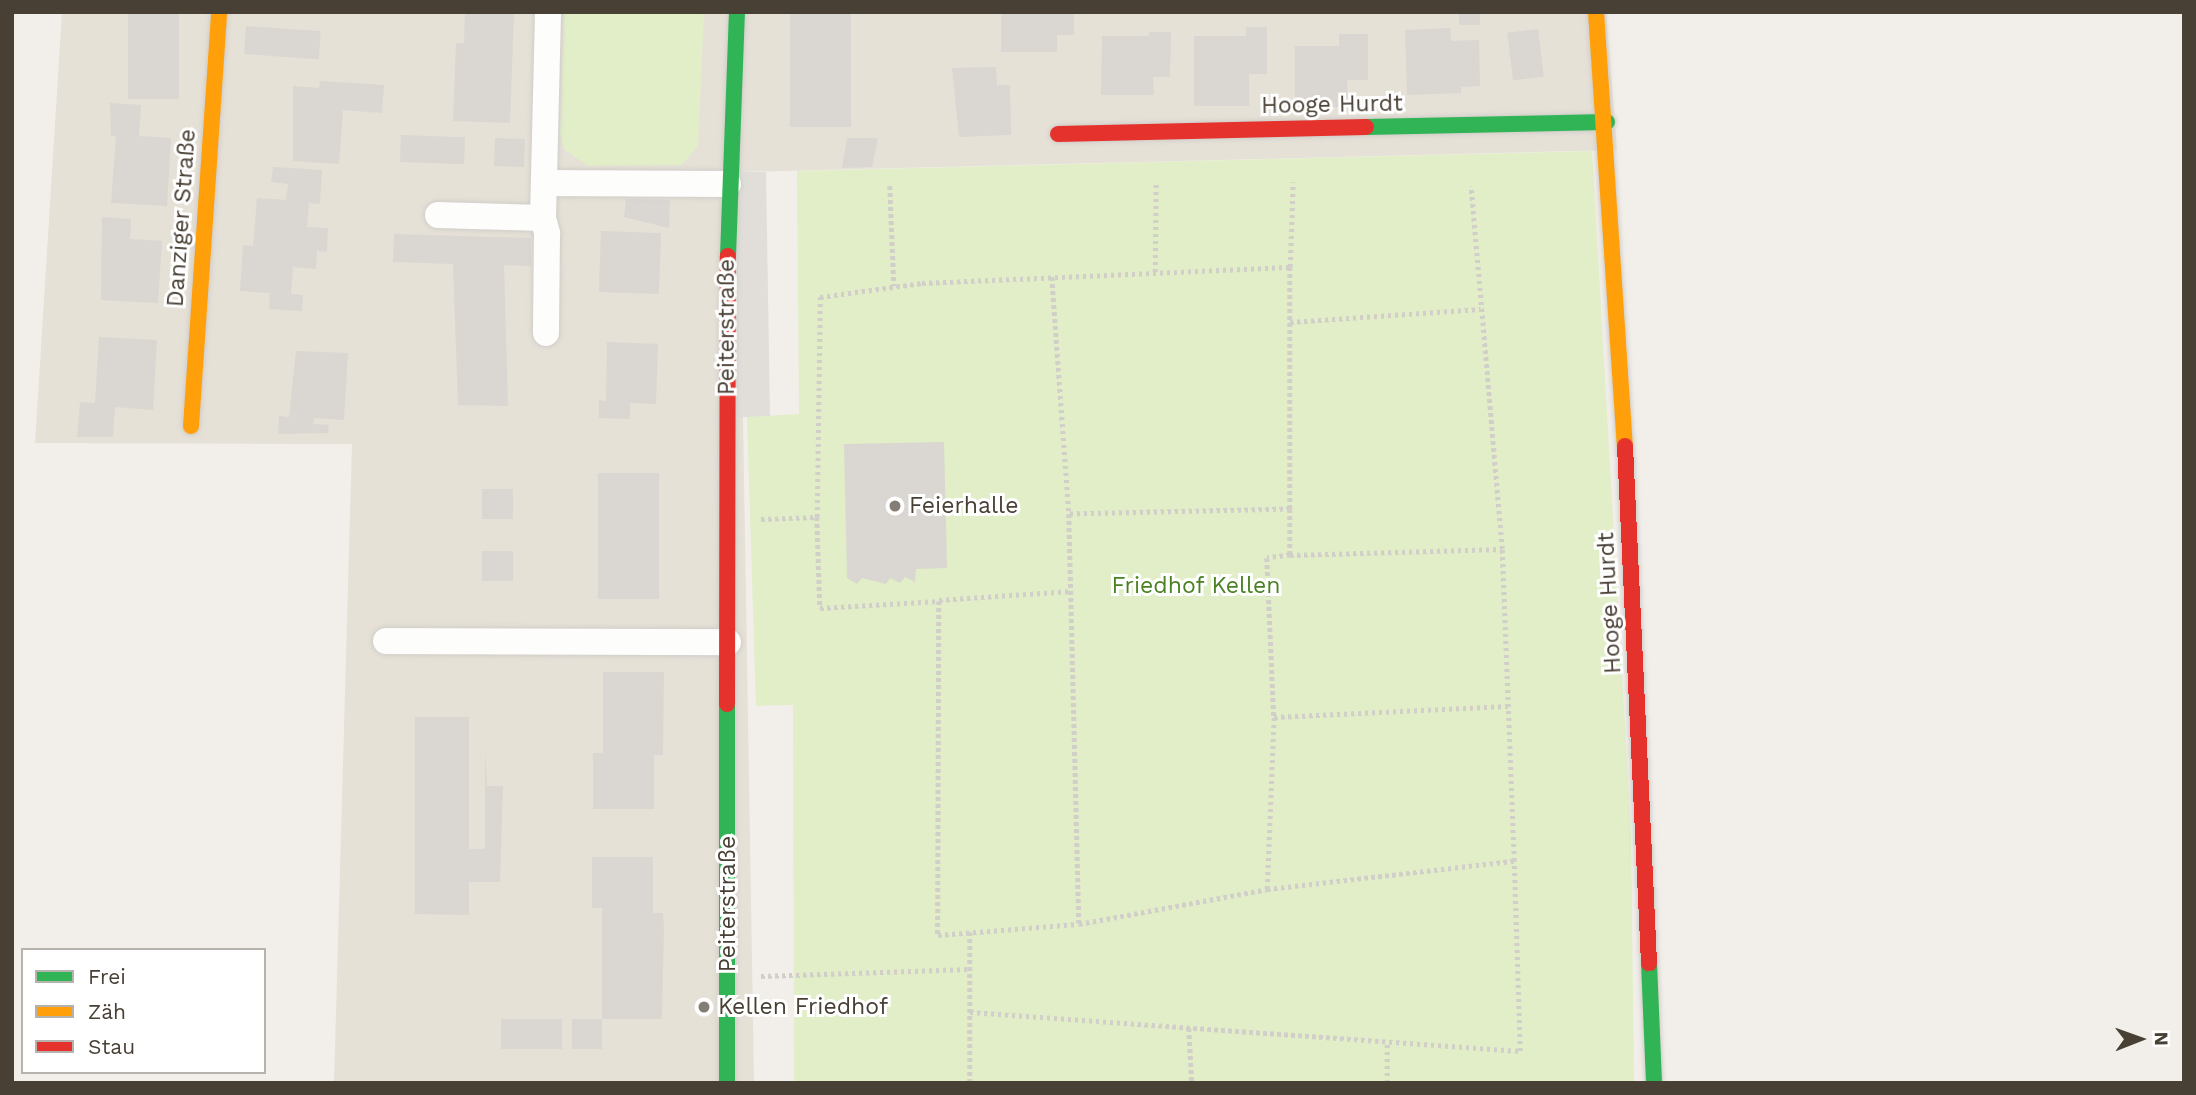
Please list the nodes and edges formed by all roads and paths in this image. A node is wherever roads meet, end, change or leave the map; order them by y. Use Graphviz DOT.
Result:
graph roads {
  1 [pos="219,12"];
  2 [pos="548,12"];
  3 [pos="737,12"];
  4 [pos="1595,12"];
  5 [pos="1607,122"];
  6 [pos="1058,134"];
  7 [pos="1156,182"];
  8 [pos="1293,182"];
  9 [pos="544,183"];
  10 [pos="728,184"];
  11 [pos="890,186"];
  12 [pos="1471,186"];
  13 [pos="438,215"];
  14 [pos="543,218"];
  15 [pos="1290,267"];
  16 [pos="1155,272"];
  17 [pos="1052,277"];
  18 [pos="894,286"];
  19 [pos="1481,309"];
  20 [pos="1290,322"];
  21 [pos="546,333"];
  22 [pos="191,426"];
  23 [pos="1290,509"];
  24 [pos="1069,514"];
  25 [pos="817,517"];
  26 [pos="726,520"];
  27 [pos="1502,549"];
  28 [pos="1290,555"];
  29 [pos="1071,590"];
  30 [pos="939,600"];
  31 [pos="386,641"];
  32 [pos="728,642"];
  33 [pos="1508,706"];
  34 [pos="1274,717"];
  35 [pos="1514,861"];
  36 [pos="1267,890"];
  37 [pos="1079,924"];
  38 [pos="970,932"];
  39 [pos="970,969"];
  40 [pos="728,977"];
  41 [pos="970,1012"];
  42 [pos="1189,1028"];
  43 [pos="1387,1042"];
  44 [pos="727,1083"];
  45 [pos="970,1083"];
  46 [pos="1192,1083"];
  47 [pos="1387,1083"];
  48 [pos="1654,1083"];
  1 -- 22 [label="street, Danziger Straße"];
  2 -- 9 [label="street"];
  3 -- 10 [label="street, Peiterstraße"];
  4 -- 5 [label="street, Hooge Hurdt"];
  5 -- 6 [label="street, Hooge Hurdt"];
  5 -- 48 [label="street, Hooge Hurdt"];
  7 -- 16 [label="path"];
  8 -- 15 [label="path"];
  9 -- 10 [label="street"];
  9 -- 14 [label="street"];
  10 -- 26 [label="street, Peiterstraße"];
  11 -- 18 [label="path"];
  12 -- 19 [label="path"];
  13 -- 14 [label="street"];
  14 -- 21 [label="street"];
  15 -- 16 [label="path"];
  15 -- 20 [label="path"];
  16 -- 17 [label="path"];
  17 -- 18 [label="path"];
  17 -- 24 [label="path"];
  18 -- 25 [label="path"];
  19 -- 20 [label="path"];
  19 -- 27 [label="path"];
  20 -- 23 [label="path"];
  23 -- 24 [label="path"];
  23 -- 28 [label="path"];
  24 -- 29 [label="path"];
  25 -- 26 [label="path"];
  25 -- 30 [label="path"];
  26 -- 32 [label="street, Peiterstraße"];
  27 -- 28 [label="path"];
  27 -- 33 [label="path"];
  28 -- 34 [label="path"];
  29 -- 30 [label="path"];
  29 -- 37 [label="path"];
  30 -- 38 [label="path"];
  31 -- 32 [label="street"];
  32 -- 40 [label="street, Peiterstraße"];
  33 -- 34 [label="path"];
  33 -- 35 [label="path"];
  34 -- 36 [label="path"];
  35 -- 36 [label="path"];
  35 -- 43 [label="path"];
  36 -- 37 [label="path"];
  37 -- 38 [label="path"];
  38 -- 39 [label="path"];
  39 -- 40 [label="path"];
  39 -- 41 [label="path"];
  40 -- 44 [label="street, Peiterstraße"];
  41 -- 42 [label="path"];
  41 -- 45 [label="path"];
  42 -- 43 [label="path"];
  42 -- 46 [label="path"];
  43 -- 47 [label="path"];
}
